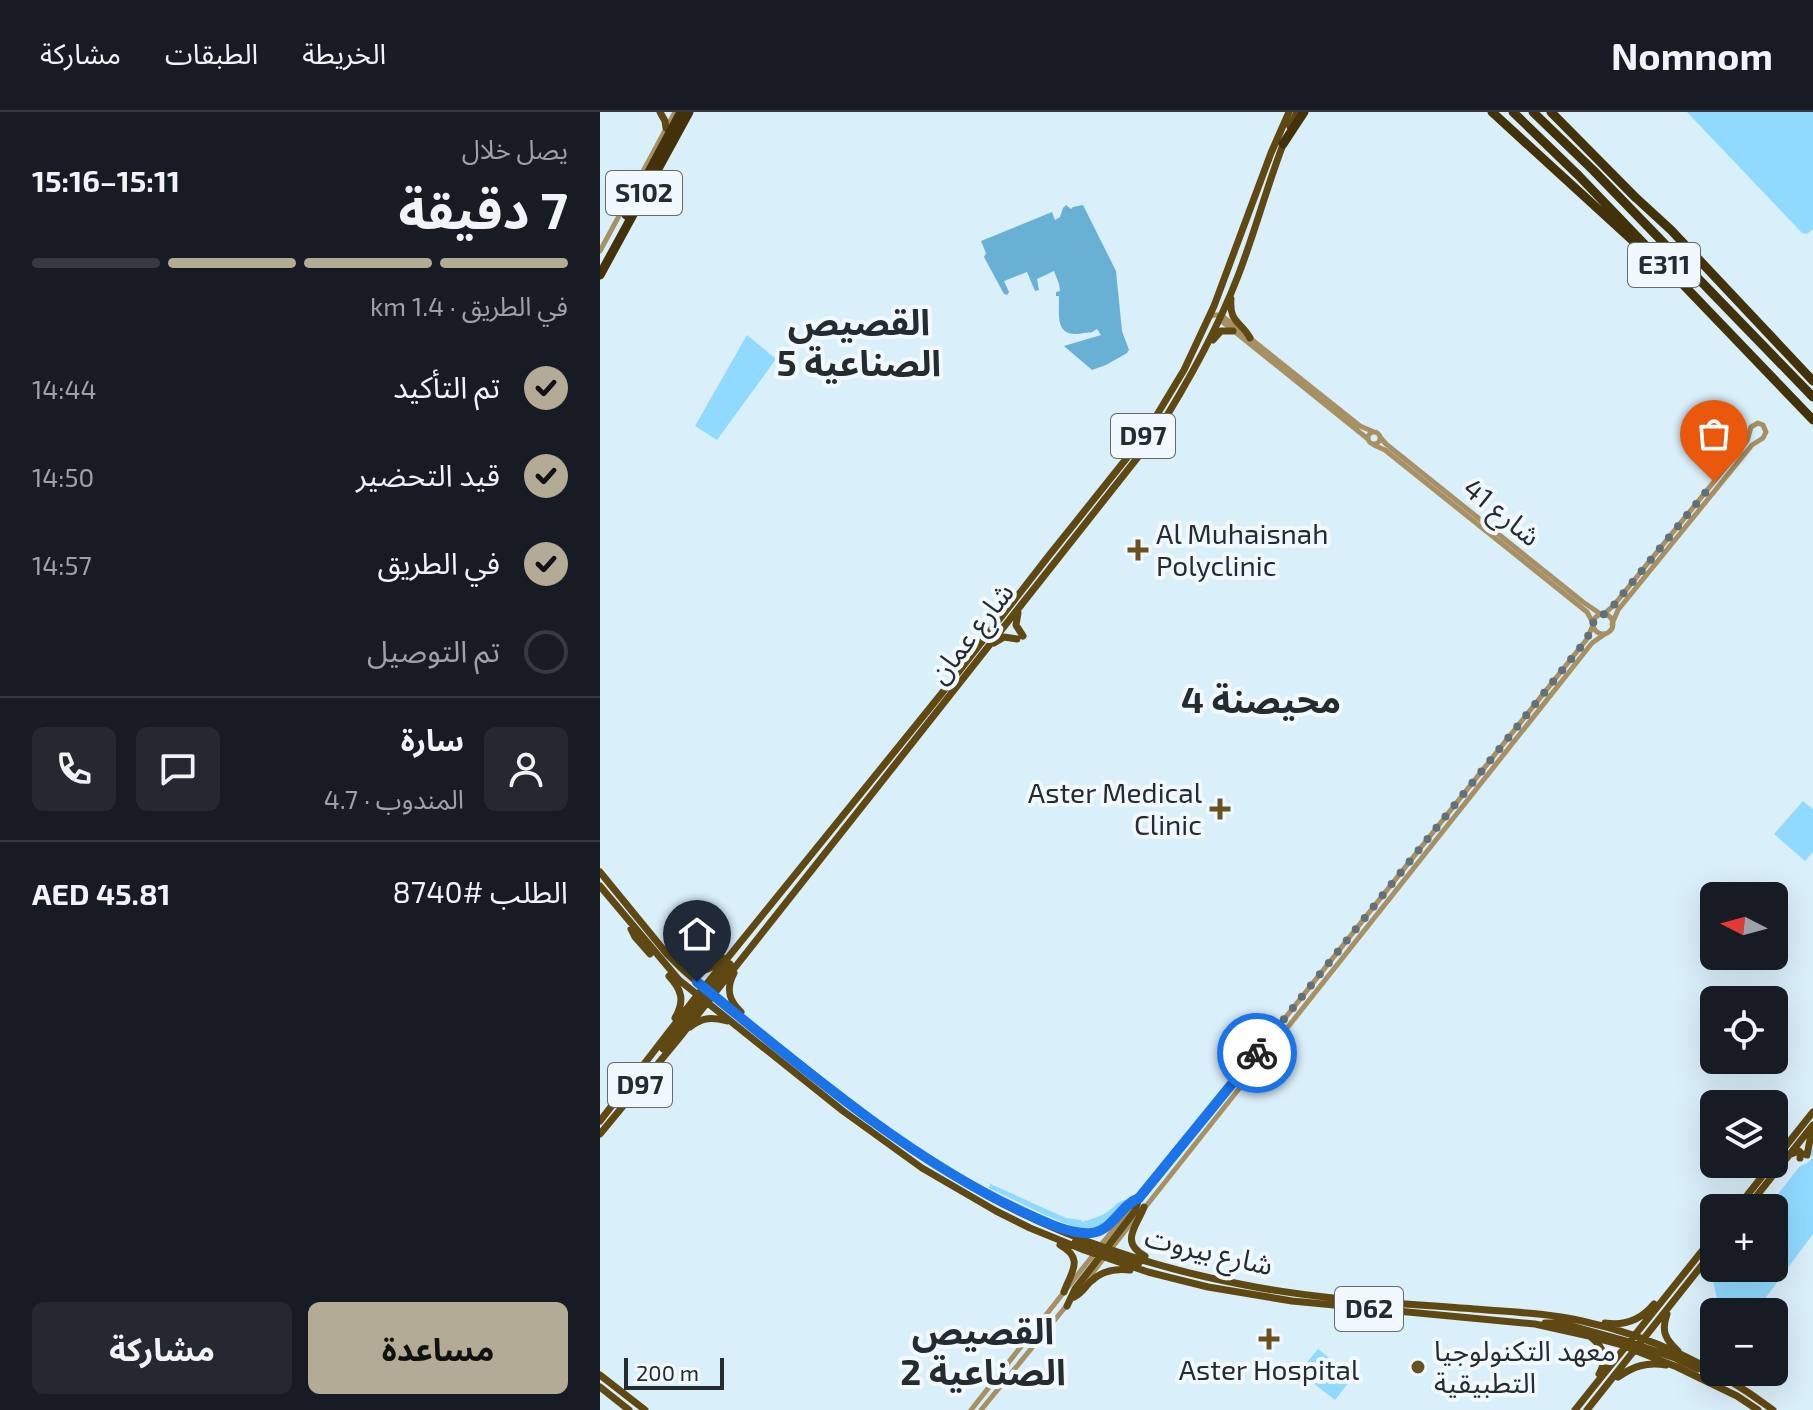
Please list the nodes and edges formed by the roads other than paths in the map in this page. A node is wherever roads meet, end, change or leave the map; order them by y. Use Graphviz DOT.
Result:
graph roads {
  1 [pos="660,112"];
  2 [pos="668,112"];
  3 [pos="675,112"];
  4 [pos="681,112"];
  5 [pos="689,112"];
  6 [pos="1286,112"];
  7 [pos="1297,112"];
  8 [pos="1304,112"];
  9 [pos="1492,112"];
  10 [pos="1513,112"];
  11 [pos="1533,112"];
  12 [pos="1551,112"];
  13 [pos="666,128"];
  14 [pos="1280,142"];
  15 [pos="1634,196"];
  16 [pos="600,251"];
  17 [pos="600,262"];
  18 [pos="1661,262"];
  19 [pos="600,275"];
  20 [pos="1705,284"];
  21 [pos="1232,292"];
  22 [pos="1216,315"];
  23 [pos="1233,331"];
  24 [pos="1250,338"];
  25 [pos="1201,357"];
  26 [pos="1813,381"];
  27 [pos="1813,397"];
  28 [pos="1813,420"];
  29 [pos="1374,432"];
  30 [pos="1380,437"];
  31 [pos="1368,439"];
  32 [pos="1374,445"];
  33 [pos="1097,496"];
  34 [pos="1030,593"];
  35 [pos="1602,615"];
  36 [pos="1593,624"];
  37 [pos="1612,624"];
  38 [pos="1002,629"];
  39 [pos="1605,634"];
  40 [pos="981,656"];
  41 [pos="600,872"];
  42 [pos="600,886"];
  43 [pos="760,920"];
  44 [pos="630,923"];
  45 [pos="737,948"];
  46 [pos="667,954"];
  47 [pos="740,959"];
  48 [pos="706,995"];
  49 [pos="733,1023"];
  50 [pos="751,1026"];
  51 [pos="669,1032"];
  52 [pos="680,1037"];
  53 [pos="775,1044"];
  54 [pos="649,1074"];
  55 [pos="840,1096"];
  56 [pos="852,1097"];
  57 [pos="1813,1112"];
  58 [pos="600,1121"];
  59 [pos="890,1125"];
  60 [pos="1813,1126"];
  61 [pos="600,1134"];
  62 [pos="896,1137"];
  63 [pos="1788,1144"];
  64 [pos="1790,1155"];
  65 [pos="1761,1178"];
  66 [pos="1748,1194"];
  67 [pos="1758,1194"];
  68 [pos="1139,1198"];
  69 [pos="1144,1207"];
  70 [pos="1053,1226"];
  71 [pos="1030,1228"];
  72 [pos="1103,1251"];
  73 [pos="1700,1254"];
  74 [pos="1700,1268"];
  75 [pos="1148,1272"];
  76 [pos="1192,1273"];
  77 [pos="1064,1292"];
  78 [pos="1668,1294"];
  79 [pos="1074,1297"];
  80 [pos="1067,1306"];
  81 [pos="1669,1308"];
  82 [pos="1585,1322"];
  83 [pos="1535,1324"];
  84 [pos="1589,1336"];
  85 [pos="1630,1341"];
  86 [pos="1639,1345"];
  87 [pos="1682,1356"];
  88 [pos="1700,1365"];
  89 [pos="1677,1367"];
  90 [pos="1700,1369"];
  91 [pos="600,1375"];
  92 [pos="1612,1379"];
  93 [pos="991,1385"];
  94 [pos="1737,1386"];
  95 [pos="600,1387"];
  96 [pos="988,1401"];
  97 [pos="629,1410"];
  98 [pos="645,1410"];
  99 [pos="971,1410"];
  100 [pos="981,1410"];
  101 [pos="1573,1410"];
  102 [pos="1587,1410"];
  103 [pos="1758,1410"];
  104 [pos="1773,1410"];
  1 -- 2 [label="main road"];
  1 -- 13 [label="main road"];
  3 -- 13 [label="street"];
  4 -- 17 [label="highway, S102"];
  5 -- 19 [label="highway, S102"];
  6 -- 14 [label="main road"];
  7 -- 14 [label="main road, شارع عمان / D97"];
  8 -- 14 [label="highway"];
  9 -- 18 [label="highway"];
  10 -- 18 [label="highway, E311"];
  11 -- 20 [label="highway, E311"];
  12 -- 15 [label="highway"];
  13 -- 16 [label="street"];
  14 -- 21 [label="main road, شارع عمان / D97"];
  14 -- 22 [label="main road, شارع عمان / D97"];
  15 -- 20 [label="highway"];
  15 -- 26 [label="highway"];
  18 -- 28 [label="highway, E311"];
  20 -- 27 [label="highway, E311"];
  21 -- 22 [label="main road, شارع عمان / D97"];
  21 -- 24 [label="main road"];
  22 -- 23 [label="street"];
  22 -- 24 [label="street"];
  22 -- 25 [label="main road, شارع عمان / D97"];
  22 -- 33 [label="main road, شارع عمان / D97"];
  23 -- 25 [label="main road"];
  23 -- 31 [label="street"];
  24 -- 29 [label="street"];
  25 -- 34 [label="main road, شارع عمان / D97"];
  29 -- 30 [label="street"];
  29 -- 31 [label="street"];
  30 -- 32 [label="street"];
  30 -- 35 [label="street, شارع 41"];
  31 -- 32 [label="street"];
  32 -- 36 [label="street, شارع 41"];
  33 -- 38 [label="main road"];
  33 -- 43 [label="main road, شارع عمان / D97"];
  34 -- 38 [label="main road, شارع عمان / D97"];
  34 -- 40 [label="main road"];
  35 -- 36 [label="street"];
  35 -- 37 [label="street"];
  35 -- 37 [label="street"];
  36 -- 39 [label="street"];
  36 -- 68 [label="street"];
  37 -- 39 [label="street"];
  38 -- 40 [label="main road, شارع عمان / D97"];
  39 -- 69 [label="street"];
  40 -- 47 [label="main road, شارع عمان / D97"];
  41 -- 46 [label="main road, شارع بيروت / D62"];
  42 -- 44 [label="main road"];
  43 -- 45 [label="main road, شارع عمان / D97"];
  43 -- 48 [label="main road"];
  44 -- 48 [label="main road"];
  44 -- 51 [label="main road"];
  45 -- 46 [label="main road"];
  45 -- 48 [label="main road, شارع عمان / D97"];
  46 -- 48 [label="main road, شارع بيروت / D62"];
  47 -- 48 [label="main road, شارع عمان / D97"];
  47 -- 50 [label="main road"];
  48 -- 49 [label="main road, شارع بيروت / D62"];
  48 -- 50 [label="main road, شارع بيروت / D62"];
  48 -- 51 [label="main road, شارع عمان / D97"];
  48 -- 52 [label="main road, شارع عمان / D97"];
  48 -- 53 [label="main road"];
  48 -- 54 [label="main road"];
  49 -- 52 [label="main road"];
  49 -- 71 [label="main road, شارع بيروت / D62"];
  50 -- 53 [label="main road, شارع بيروت / D62"];
  51 -- 58 [label="main road, شارع عمان / D97"];
  52 -- 54 [label="main road, شارع عمان / D97"];
  53 -- 55 [label="main road, شارع بيروت / D62"];
  54 -- 61 [label="main road, شارع عمان / D97"];
  55 -- 56 [label="main road"];
  55 -- 62 [label="main road, شارع بيروت / D62"];
  57 -- 63 [label="main road"];
  59 -- 62 [label="main road"];
  60 -- 64 [label="main road"];
  60 -- 64 [label="main road"];
  62 -- 70 [label="main road, شارع بيروت / D62"];
  64 -- 67 [label="main road"];
  65 -- 66 [label="main road"];
  68 -- 70 [label="main road"];
  68 -- 72 [label="main road"];
  69 -- 72 [label="street"];
  69 -- 76 [label="main road"];
  70 -- 72 [label="main road, شارع بيروت / D62"];
  71 -- 72 [label="main road, شارع بيروت / D62"];
  71 -- 77 [label="main road"];
  72 -- 75 [label="main road, شارع بيروت / D62"];
  72 -- 76 [label="main road"];
  72 -- 77 [label="street"];
  72 -- 79 [label="street"];
  72 -- 80 [label="main road"];
  73 -- 78 [label="main road"];
  74 -- 81 [label="main road"];
  75 -- 79 [label="main road"];
  75 -- 83 [label="main road, شارع بيروت / D62"];
  76 -- 82 [label="main road, شارع بيروت / D62"];
  77 -- 93 [label="street"];
  78 -- 82 [label="main road"];
  78 -- 85 [label="main road"];
  79 -- 80 [label="street"];
  80 -- 96 [label="street"];
  81 -- 86 [label="main road"];
  81 -- 87 [label="main road"];
  82 -- 85 [label="main road, شارع بيروت / D62"];
  83 -- 84 [label="main road, شارع بيروت / D62"];
  83 -- 85 [label="main road"];
  84 -- 85 [label="main road, شارع بيروت / D62"];
  84 -- 101 [label="main road"];
  85 -- 86 [label="main road"];
  85 -- 86 [label="main road, شارع بيروت / D62"];
  85 -- 101 [label="main road"];
  86 -- 87 [label="main road, شارع بيروت / D62"];
  86 -- 89 [label="main road, شارع بيروت / D62"];
  86 -- 90 [label="main road"];
  86 -- 92 [label="main road"];
  87 -- 88 [label="main road, شارع بيروت / D62"];
  89 -- 92 [label="main road"];
  89 -- 103 [label="main road, شارع بيروت / D62"];
  91 -- 98 [label="main road"];
  92 -- 102 [label="main road"];
  93 -- 96 [label="street"];
  93 -- 99 [label="street"];
  94 -- 104 [label="main road, شارع بيروت / D62"];
  95 -- 97 [label="main road"];
  96 -- 100 [label="street"];
}
